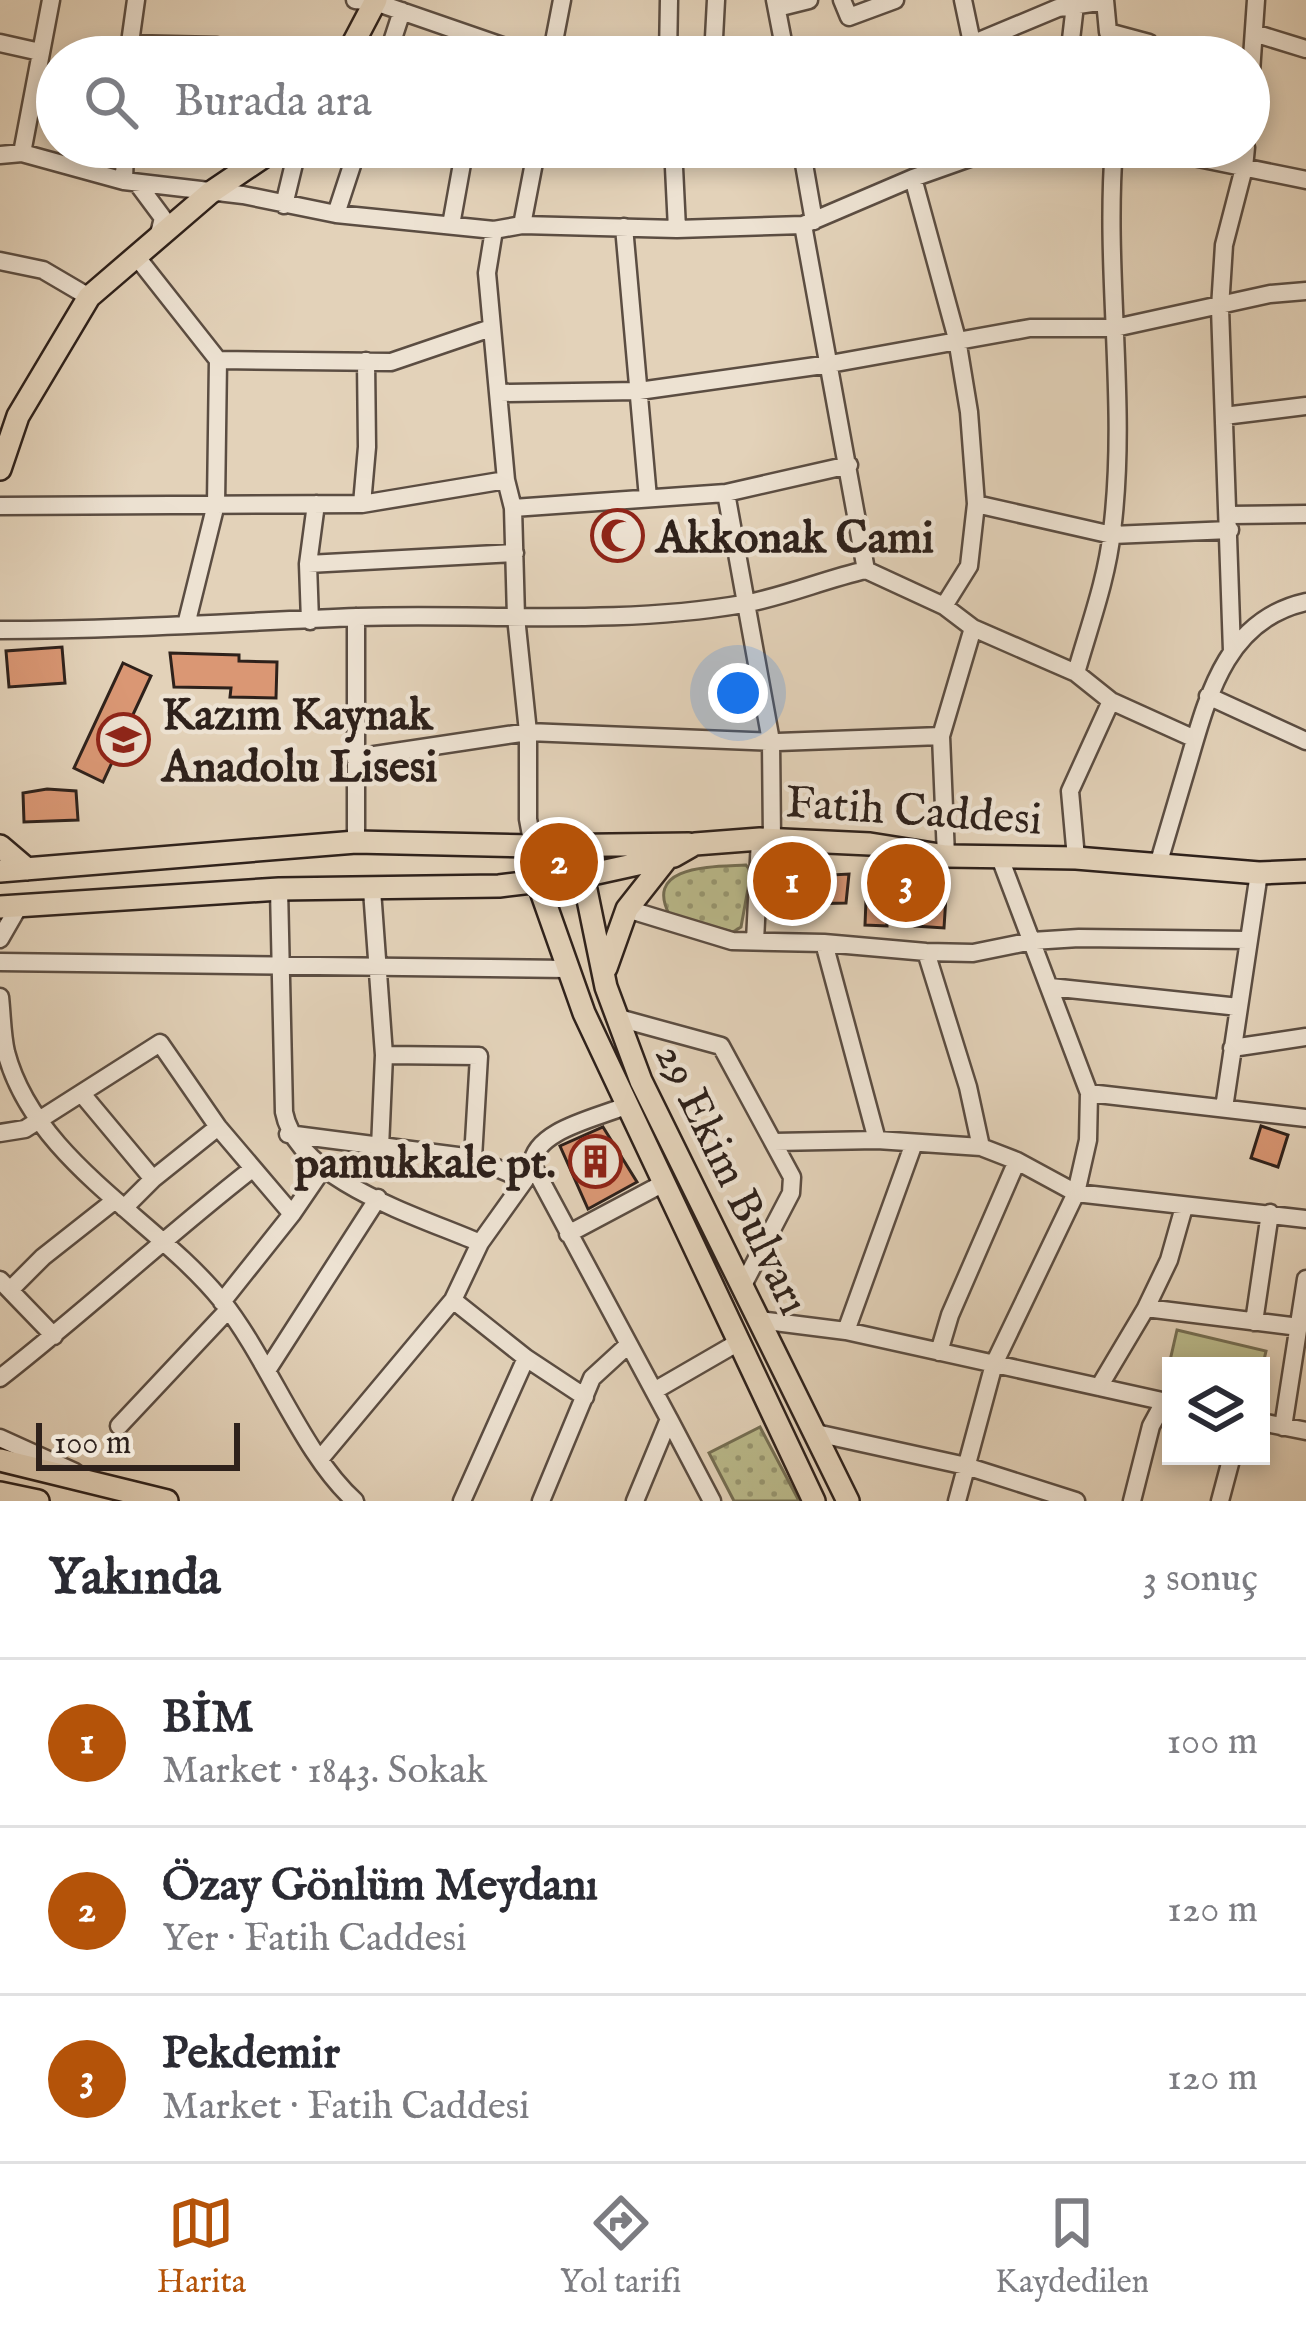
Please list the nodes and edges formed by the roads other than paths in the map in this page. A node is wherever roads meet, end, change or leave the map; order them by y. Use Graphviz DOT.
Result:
graph roads {
  1 [pos="51,0"];
  2 [pos="136,0"];
  3 [pos="562,0"];
  4 [pos="716,0"];
  5 [pos="809,0"];
  6 [pos="842,0"];
  7 [pos="895,0"];
  8 [pos="963,0"];
  9 [pos="1256,0"];
  10 [pos="369,1"];
  11 [pos="664,1"];
  12 [pos="1105,1"];
  13 [pos="776,4"];
  14 [pos="1075,5"];
  15 [pos="402,11"];
  16 [pos="1254,33"];
  17 [pos="43,36"];
  18 [pos="130,36"];
  19 [pos="355,36"];
  20 [pos="394,36"];
  21 [pos="456,36"];
  22 [pos="555,36"];
  23 [pos="666,36"];
  24 [pos="713,36"];
  25 [pos="782,36"];
  26 [pos="971,36"];
  27 [pos="1003,36"];
  28 [pos="1071,36"];
  29 [pos="1123,36"];
  30 [pos="1254,36"];
  31 [pos="1264,36"];
  32 [pos="1270,38"];
  33 [pos="0,43"];
  34 [pos="1306,49"];
  35 [pos="36,51"];
  36 [pos="36,74"];
  37 [pos="22,153"];
  38 [pos="0,155"];
  39 [pos="36,157"];
  40 [pos="78,168"];
  41 [pos="128,168"];
  42 [pos="247,168"];
  43 [pos="293,168"];
  44 [pos="351,168"];
  45 [pos="461,168"];
  46 [pos="533,168"];
  47 [pos="674,168"];
  48 [pos="803,168"];
  49 [pos="942,168"];
  50 [pos="1115,168"];
  51 [pos="1244,168"];
  52 [pos="913,178"];
  53 [pos="1306,179"];
  54 [pos="130,182"];
  55 [pos="210,193"];
  56 [pos="284,205"];
  57 [pos="336,214"];
  58 [pos="808,223"];
  59 [pos="451,225"];
  60 [pos="522,225"];
  61 [pos="624,227"];
  62 [pos="677,229"];
  63 [pos="494,230"];
  64 [pos="158,238"];
  65 [pos="136,256"];
  66 [pos="0,260"];
  67 [pos="1306,291"];
  68 [pos="89,297"];
  69 [pos="1220,308"];
  70 [pos="491,328"];
  71 [pos="1115,328"];
  72 [pos="957,338"];
  73 [pos="218,360"];
  74 [pos="366,361"];
  75 [pos="830,364"];
  76 [pos="639,391"];
  77 [pos="500,393"];
  78 [pos="1306,406"];
  79 [pos="1224,416"];
  80 [pos="849,465"];
  81 [pos="0,469"];
  82 [pos="506,480"];
  83 [pos="726,493"];
  84 [pos="648,498"];
  85 [pos="216,504"];
  86 [pos="316,504"];
  87 [pos="362,504"];
  88 [pos="976,504"];
  89 [pos="0,506"];
  90 [pos="513,508"];
  91 [pos="1306,514"];
  92 [pos="1230,523"];
  93 [pos="1112,535"];
  94 [pos="515,553"];
  95 [pos="308,564"];
  96 [pos="866,570"];
  97 [pos="1305,598"];
  98 [pos="747,604"];
  99 [pos="944,606"];
  100 [pos="356,617"];
  101 [pos="516,617"];
  102 [pos="310,622"];
  103 [pos="186,626"];
  104 [pos="974,628"];
  105 [pos="0,630"];
  106 [pos="1232,651"];
  107 [pos="1076,674"];
  108 [pos="1208,695"];
  109 [pos="1111,701"];
  110 [pos="528,732"];
  111 [pos="941,736"];
  112 [pos="1195,739"];
  113 [pos="1306,741"];
  114 [pos="772,742"];
  115 [pos="355,758"];
  116 [pos="766,839"];
  117 [pos="356,842"];
  118 [pos="695,844"];
  119 [pos="0,846"];
  120 [pos="577,846"];
  121 [pos="532,847"];
  122 [pos="946,856"];
  123 [pos="668,857"];
  124 [pos="1000,858"];
  125 [pos="1076,858"];
  126 [pos="1158,866"];
  127 [pos="27,869"];
  128 [pos="1306,871"];
  129 [pos="0,873"];
  130 [pos="1259,873"];
  131 [pos="583,876"];
  132 [pos="537,880"];
  133 [pos="279,889"];
  134 [pos="371,890"];
  135 [pos="55,904"];
  136 [pos="10,906"];
  137 [pos="627,909"];
  138 [pos="0,939"];
  139 [pos="754,940"];
  140 [pos="1248,940"];
  141 [pos="1032,941"];
  142 [pos="824,943"];
  143 [pos="926,952"];
  144 [pos="0,962"];
  145 [pos="280,963"];
  146 [pos="377,966"];
  147 [pos="568,969"];
  148 [pos="604,975"];
  149 [pos="1051,987"];
  150 [pos="0,997"];
  151 [pos="1240,1007"];
  152 [pos="615,1017"];
  153 [pos="1,1024"];
  154 [pos="1305,1036"];
  155 [pos="1232,1048"];
  156 [pos="384,1054"];
  157 [pos="1089,1093"];
  158 [pos="82,1094"];
  159 [pos="625,1106"];
  160 [pos="1224,1108"];
  161 [pos="1306,1118"];
  162 [pos="40,1120"];
  163 [pos="218,1127"];
  164 [pos="0,1133"];
  165 [pos="288,1134"];
  166 [pos="877,1140"];
  167 [pos="774,1142"];
  168 [pos="914,1143"];
  169 [pos="981,1147"];
  170 [pos="380,1148"];
  171 [pos="473,1158"];
  172 [pos="1018,1161"];
  173 [pos="252,1169"];
  174 [pos="322,1170"];
  175 [pos="530,1178"];
  176 [pos="153,1179"];
  177 [pos="662,1184"];
  178 [pos="1076,1193"];
  179 [pos="379,1198"];
  180 [pos="119,1204"];
  181 [pos="1184,1207"];
  182 [pos="1270,1213"];
  183 [pos="292,1214"];
  184 [pos="1306,1219"];
  185 [pos="568,1234"];
  186 [pos="159,1241"];
  187 [pos="480,1243"];
  188 [pos="1306,1279"];
  189 [pos="5,1285"];
  190 [pos="742,1288"];
  191 [pos="453,1300"];
  192 [pos="225,1306"];
  193 [pos="1146,1308"];
  194 [pos="759,1320"];
  195 [pos="1254,1322"];
  196 [pos="1299,1327"];
  197 [pos="845,1331"];
  198 [pos="54,1336"];
  199 [pos="737,1343"];
  200 [pos="628,1345"];
  201 [pos="939,1352"];
  202 [pos="526,1358"];
  203 [pos="994,1364"];
  204 [pos="268,1369"];
  205 [pos="0,1378"];
  206 [pos="1099,1388"];
  207 [pos="654,1391"];
  208 [pos="585,1397"];
  209 [pos="1162,1401"];
  210 [pos="1162,1410"];
  211 [pos="669,1419"];
  212 [pos="1270,1424"];
  213 [pos="119,1426"];
  214 [pos="1283,1427"];
  215 [pos="1306,1431"];
  216 [pos="816,1433"];
  217 [pos="0,1438"];
  218 [pos="320,1459"];
  219 [pos="0,1460"];
  220 [pos="1230,1465"];
  221 [pos="966,1466"];
  222 [pos="701,1482"];
  223 [pos="104,1484"];
  224 [pos="0,1496"];
  225 [pos="15,1501"];
  226 [pos="38,1501"];
  227 [pos="167,1501"];
  228 [pos="355,1501"];
  229 [pos="462,1501"];
  230 [pos="541,1501"];
  231 [pos="635,1501"];
  232 [pos="693,1501"];
  233 [pos="712,1501"];
  234 [pos="814,1501"];
  235 [pos="848,1501"];
  236 [pos="957,1501"];
  237 [pos="1076,1501"];
  238 [pos="1132,1501"];
  239 [pos="1220,1501"];
  1 -- 17 [label="street"];
  2 -- 18 [label="street"];
  3 -- 22 [label="street"];
  4 -- 24 [label="street"];
  5 -- 13 [label="street"];
  6 -- 7 [label="street"];
  8 -- 26 [label="street"];
  9 -- 16 [label="street"];
  10 -- 15 [label="street"];
  10 -- 19 [label="main road"];
  11 -- 23 [label="street"];
  12 -- 14 [label="street"];
  12 -- 29 [label="street"];
  13 -- 25 [label="street"];
  14 -- 27 [label="street"];
  14 -- 28 [label="street"];
  15 -- 20 [label="street"];
  15 -- 21 [label="street"];
  16 -- 30 [label="street"];
  16 -- 31 [label="street"];
  32 -- 34 [label="street"];
  33 -- 35 [label="street"];
  36 -- 37 [label="street"];
  37 -- 38 [label="street"];
  37 -- 39 [label="street"];
  40 -- 54 [label="street"];
  41 -- 54 [label="street"];
  42 -- 55 [label="main road"];
  43 -- 56 [label="street"];
  44 -- 57 [label="street"];
  45 -- 59 [label="street"];
  46 -- 60 [label="street"];
  47 -- 62 [label="street"];
  48 -- 58 [label="street"];
  49 -- 52 [label="street"];
  50 -- 71 [label="street"];
  51 -- 53 [label="street"];
  51 -- 69 [label="street"];
  52 -- 58 [label="street"];
  52 -- 72 [label="street"];
  54 -- 55 [label="street"];
  54 -- 64 [label="street"];
  55 -- 56 [label="street"];
  55 -- 64 [label="main road"];
  56 -- 57 [label="street"];
  57 -- 59 [label="street"];
  58 -- 62 [label="street"];
  58 -- 75 [label="street"];
  59 -- 63 [label="street"];
  60 -- 61 [label="street"];
  60 -- 63 [label="street"];
  61 -- 62 [label="street"];
  61 -- 76 [label="street"];
  63 -- 70 [label="street"];
  64 -- 65 [label="main road"];
  65 -- 68 [label="main road"];
  65 -- 73 [label="street"];
  66 -- 68 [label="street"];
  67 -- 69 [label="street"];
  68 -- 81 [label="main road"];
  69 -- 71 [label="street"];
  69 -- 79 [label="street"];
  70 -- 74 [label="street"];
  70 -- 77 [label="street"];
  71 -- 72 [label="street"];
  71 -- 93 [label="street"];
  72 -- 75 [label="street"];
  72 -- 88 [label="street"];
  73 -- 74 [label="street"];
  73 -- 85 [label="street"];
  74 -- 87 [label="street"];
  75 -- 76 [label="street"];
  75 -- 80 [label="street"];
  76 -- 77 [label="street"];
  76 -- 84 [label="street"];
  77 -- 82 [label="street"];
  78 -- 79 [label="street"];
  79 -- 92 [label="street"];
  80 -- 83 [label="street"];
  80 -- 96 [label="street"];
  82 -- 87 [label="street"];
  82 -- 90 [label="street"];
  83 -- 84 [label="street"];
  83 -- 98 [label="street"];
  84 -- 90 [label="street"];
  85 -- 86 [label="street"];
  85 -- 89 [label="street"];
  85 -- 103 [label="street"];
  86 -- 87 [label="street"];
  86 -- 95 [label="street"];
  88 -- 93 [label="street"];
  88 -- 99 [label="street"];
  90 -- 94 [label="street"];
  91 -- 92 [label="street"];
  92 -- 93 [label="street"];
  92 -- 106 [label="street"];
  93 -- 107 [label="street"];
  94 -- 95 [label="street"];
  94 -- 101 [label="street"];
  95 -- 102 [label="street"];
  96 -- 98 [label="street"];
  96 -- 99 [label="street"];
  97 -- 106 [label="street"];
  98 -- 101 [label="street"];
  98 -- 114 [label="street"];
  99 -- 104 [label="street"];
  100 -- 101 [label="street"];
  100 -- 102 [label="street"];
  100 -- 115 [label="street"];
  101 -- 110 [label="street"];
  102 -- 103 [label="street"];
  103 -- 105 [label="street"];
  104 -- 107 [label="street"];
  104 -- 111 [label="street"];
  106 -- 108 [label="street"];
  107 -- 109 [label="street"];
  108 -- 112 [label="street"];
  108 -- 113 [label="street"];
  109 -- 112 [label="street"];
  109 -- 125 [label="street"];
  110 -- 114 [label="street"];
  110 -- 115 [label="street"];
  110 -- 121 [label="street"];
  111 -- 114 [label="street"];
  111 -- 122 [label="street"];
  112 -- 126 [label="street"];
  114 -- 116 [label="street"];
  115 -- 117 [label="street"];
  116 -- 118 [label="main road, Fatih Caddesi"];
  116 -- 122 [label="main road, Fatih Caddesi"];
  116 -- 139 [label="street"];
  117 -- 121 [label="main road"];
  117 -- 127 [label="main road"];
  118 -- 120 [label="main road"];
  118 -- 123 [label="main road, Fatih Caddesi"];
  119 -- 127 [label="main road"];
  120 -- 121 [label="main road"];
  120 -- 131 [label="main road, 29 Ekim Bulvarı"];
  121 -- 132 [label="main road, 29 Ekim Bulvarı"];
  122 -- 124 [label="main road, Fatih Caddesi"];
  123 -- 131 [label="main road, Fatih Caddesi"];
  123 -- 137 [label="main road"];
  124 -- 125 [label="main road, Fatih Caddesi"];
  124 -- 141 [label="street"];
  125 -- 126 [label="main road, Fatih Caddesi"];
  126 -- 130 [label="main road, Fatih Caddesi"];
  127 -- 129 [label="main road"];
  128 -- 130 [label="main road, Fatih Caddesi"];
  129 -- 135 [label="main road"];
  130 -- 140 [label="street"];
  131 -- 132 [label="main road, Fatih Caddesi"];
  131 -- 148 [label="main road, 29 Ekim Bulvarı"];
  132 -- 134 [label="main road, Fatih Caddesi"];
  132 -- 147 [label="main road, 29 Ekim Bulvarı"];
  133 -- 134 [label="main road, Fatih Caddesi"];
  133 -- 135 [label="main road, Fatih Caddesi"];
  133 -- 145 [label="street"];
  134 -- 146 [label="street"];
  135 -- 136 [label="main road, Fatih Caddesi"];
  136 -- 138 [label="street"];
  137 -- 139 [label="street"];
  137 -- 148 [label="main road"];
  139 -- 142 [label="street"];
  140 -- 141 [label="street"];
  140 -- 151 [label="street"];
  141 -- 143 [label="street"];
  141 -- 149 [label="street"];
  142 -- 143 [label="street"];
  142 -- 166 [label="street"];
  143 -- 169 [label="street"];
  144 -- 145 [label="street"];
  145 -- 146 [label="street"];
  145 -- 165 [label="street"];
  146 -- 147 [label="street"];
  146 -- 156 [label="street"];
  147 -- 159 [label="main road, 29 Ekim Bulvarı"];
  148 -- 152 [label="main road, 29 Ekim Bulvarı"];
  149 -- 151 [label="street"];
  149 -- 157 [label="street"];
  150 -- 153 [label="street"];
  151 -- 155 [label="street"];
  152 -- 167 [label="street"];
  152 -- 190 [label="main road, 29 Ekim Bulvarı"];
  153 -- 162 [label="street"];
  154 -- 155 [label="street"];
  155 -- 160 [label="street"];
  156 -- 170 [label="street"];
  156 -- 171 [label="street"];
  157 -- 160 [label="street"];
  157 -- 178 [label="street"];
  158 -- 162 [label="street"];
  158 -- 163 [label="street"];
  158 -- 176 [label="street"];
  159 -- 175 [label="street"];
  159 -- 177 [label="main road, 29 Ekim Bulvarı"];
  160 -- 161 [label="street"];
  162 -- 164 [label="street"];
  162 -- 180 [label="street"];
  163 -- 173 [label="street"];
  163 -- 176 [label="street"];
  165 -- 170 [label="street"];
  165 -- 174 [label="street"];
  166 -- 167 [label="street"];
  166 -- 168 [label="street"];
  167 -- 190 [label="street"];
  168 -- 169 [label="street"];
  168 -- 197 [label="street"];
  169 -- 172 [label="street"];
  170 -- 171 [label="street"];
  171 -- 175 [label="street"];
  172 -- 178 [label="street"];
  172 -- 201 [label="street"];
  173 -- 183 [label="street"];
  173 -- 186 [label="street"];
  174 -- 179 [label="street"];
  174 -- 183 [label="street"];
  175 -- 185 [label="street"];
  175 -- 187 [label="street"];
  176 -- 180 [label="street"];
  177 -- 185 [label="street"];
  177 -- 199 [label="main road, 29 Ekim Bulvarı"];
  178 -- 181 [label="street"];
  178 -- 203 [label="street"];
  179 -- 187 [label="street"];
  179 -- 204 [label="street"];
  180 -- 186 [label="street"];
  180 -- 189 [label="street"];
  181 -- 182 [label="street"];
  181 -- 193 [label="street"];
  182 -- 184 [label="street"];
  182 -- 195 [label="street"];
  183 -- 192 [label="street"];
  185 -- 200 [label="street"];
  186 -- 192 [label="street"];
  186 -- 198 [label="street"];
  187 -- 191 [label="street"];
  188 -- 196 [label="street"];
  189 -- 198 [label="street"];
  190 -- 194 [label="main road, 29 Ekim Bulvarı"];
  191 -- 202 [label="street"];
  191 -- 218 [label="street"];
  192 -- 204 [label="street"];
  192 -- 213 [label="street"];
  193 -- 195 [label="street"];
  193 -- 206 [label="street"];
  194 -- 197 [label="street"];
  194 -- 216 [label="main road, 29 Ekim Bulvarı"];
  195 -- 196 [label="street"];
  196 -- 214 [label="street"];
  197 -- 201 [label="street"];
  198 -- 205 [label="street"];
  199 -- 207 [label="street"];
  199 -- 234 [label="main road, 29 Ekim Bulvarı"];
  200 -- 207 [label="street"];
  200 -- 208 [label="street"];
  201 -- 203 [label="street"];
  202 -- 208 [label="street"];
  202 -- 229 [label="street"];
  203 -- 206 [label="street"];
  203 -- 221 [label="street"];
  204 -- 218 [label="street"];
  206 -- 209 [label="street"];
  207 -- 211 [label="street"];
  208 -- 230 [label="street"];
  210 -- 238 [label="street"];
  211 -- 222 [label="street"];
  211 -- 231 [label="street"];
  212 -- 214 [label="street"];
  214 -- 215 [label="street"];
  216 -- 221 [label="street"];
  216 -- 235 [label="main road, 29 Ekim Bulvarı"];
  217 -- 223 [label="street"];
  218 -- 228 [label="street"];
  219 -- 223 [label="main road"];
  220 -- 239 [label="street"];
  221 -- 236 [label="street"];
  221 -- 237 [label="street"];
  222 -- 232 [label="street"];
  222 -- 233 [label="street"];
  223 -- 227 [label="main road"];
  224 -- 225 [label="street"];
  224 -- 226 [label="main road"];
}
